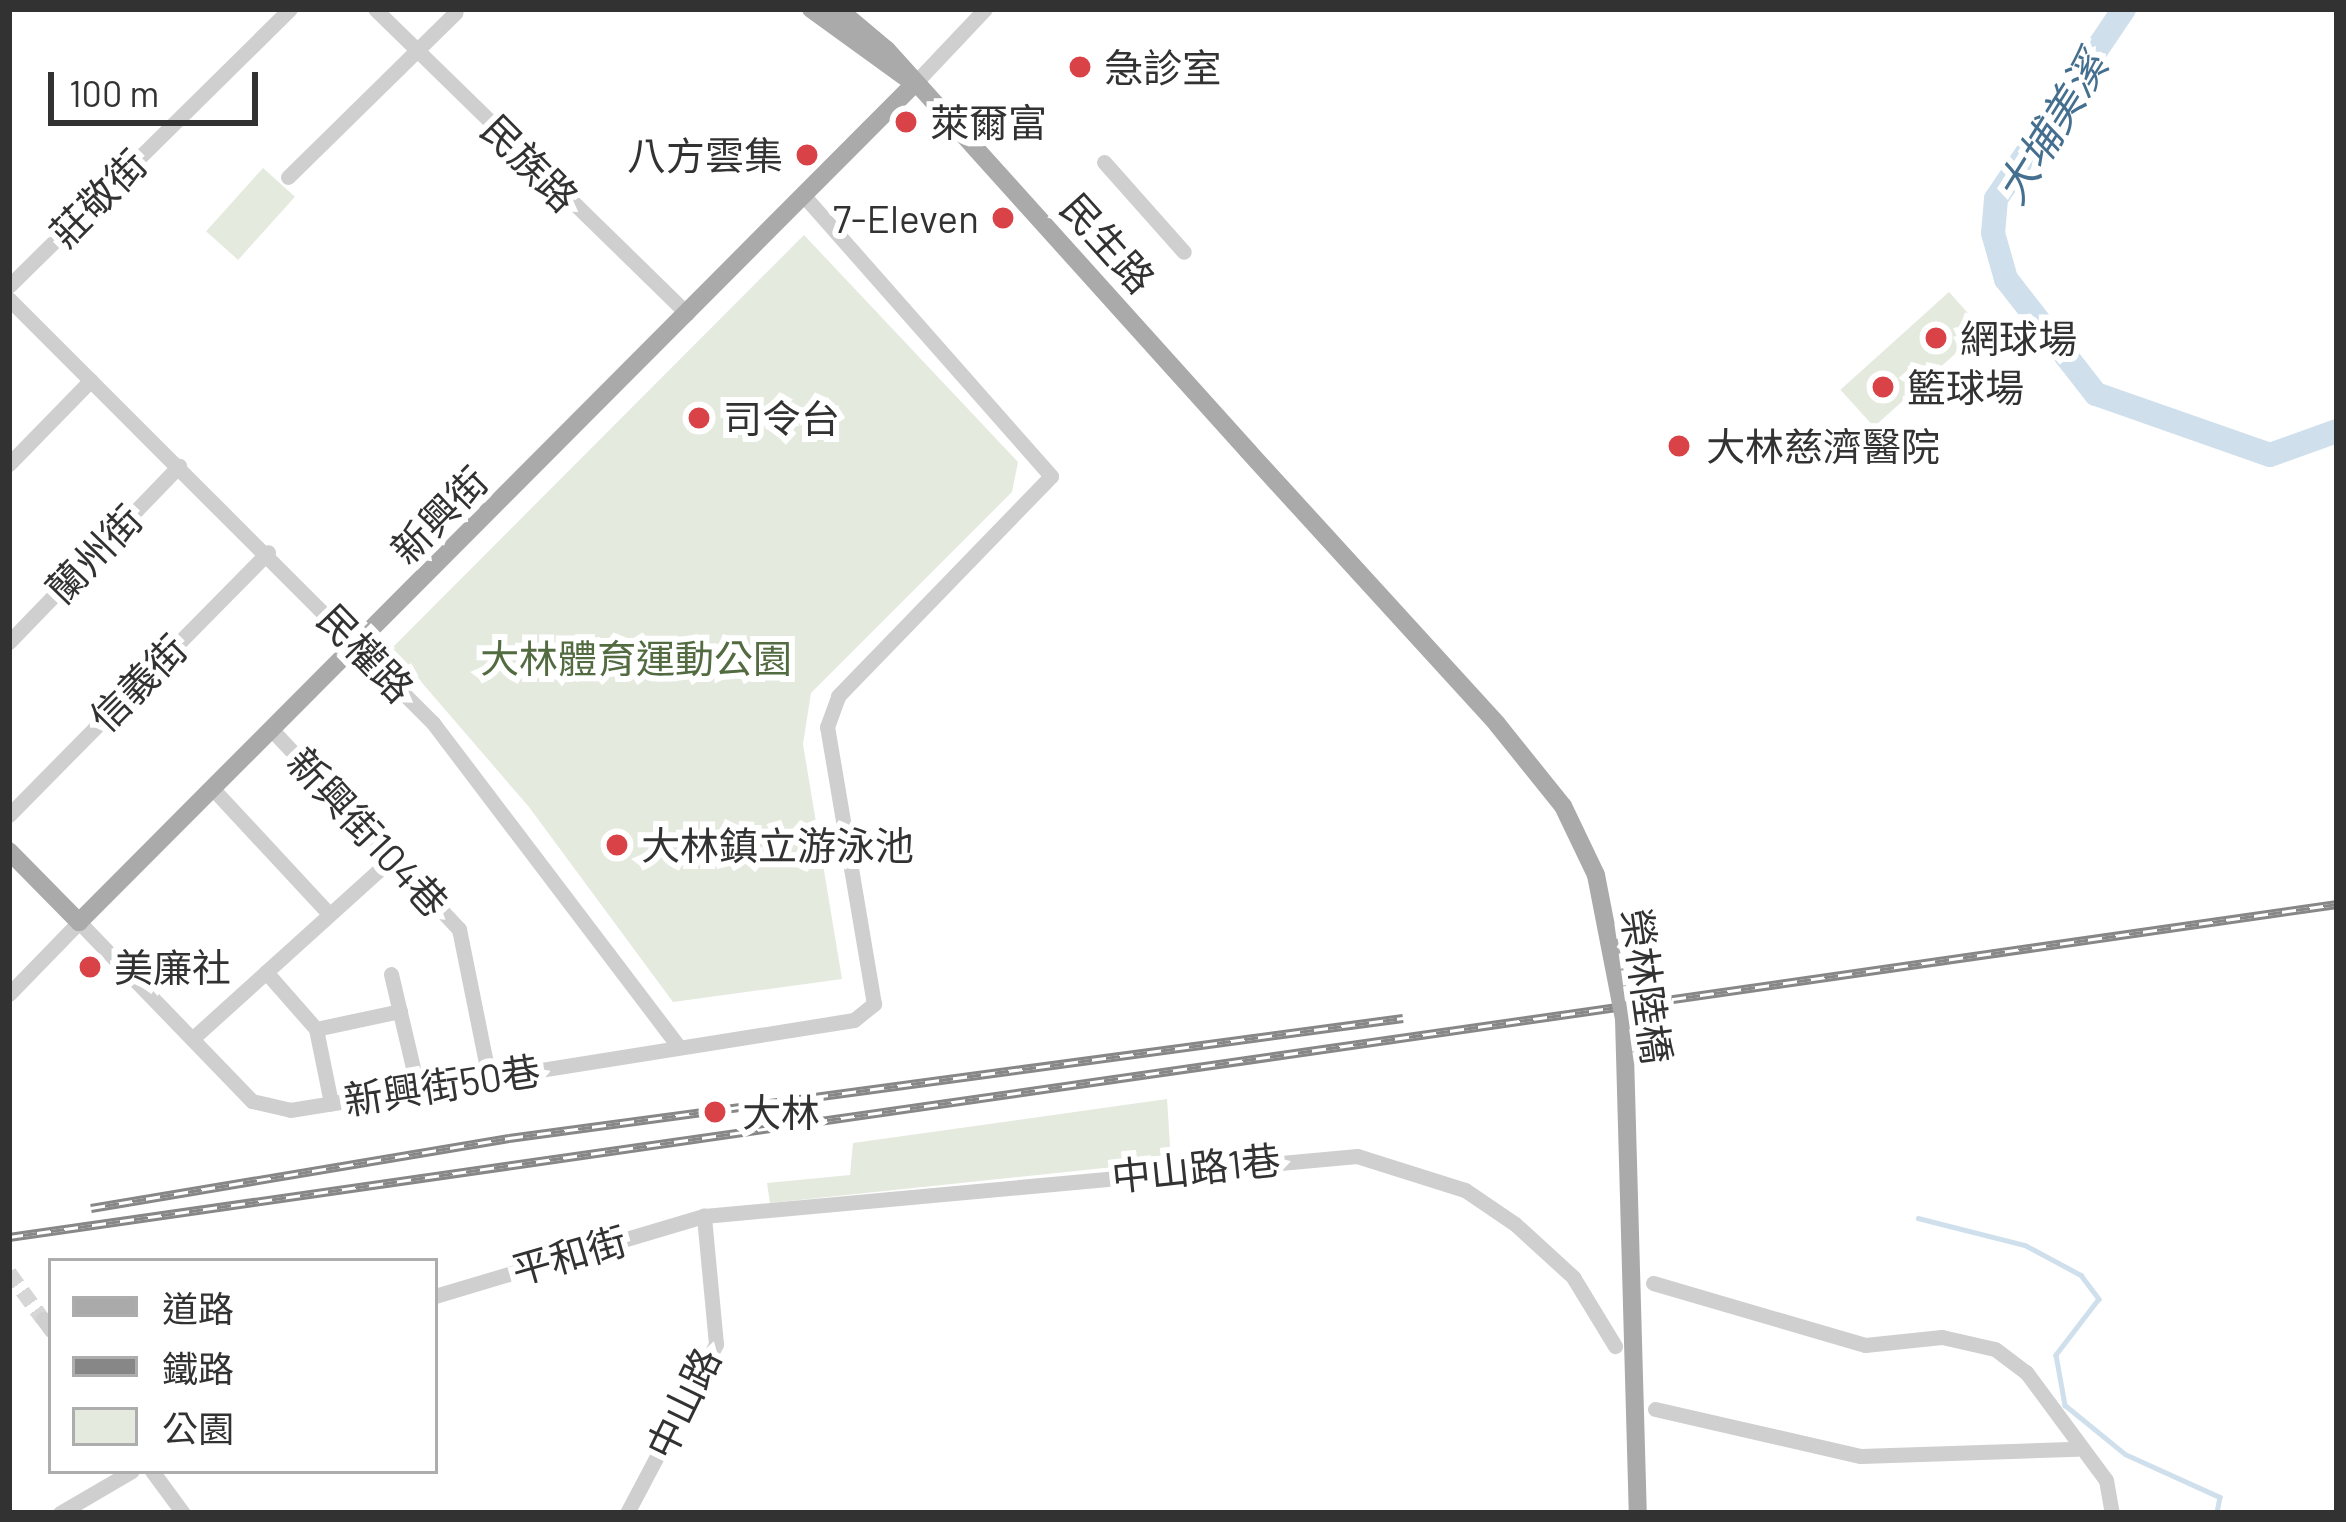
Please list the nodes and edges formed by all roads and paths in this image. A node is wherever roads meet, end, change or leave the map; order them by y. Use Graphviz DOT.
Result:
graph roads {
  1 [pos="290,9"];
  2 [pos="375,9"];
  3 [pos="811,9"];
  4 [pos="838,9"];
  5 [pos="985,9"];
  6 [pos="456,12"];
  7 [pos="418,50"];
  8 [pos="915,82"];
  9 [pos="1104,163"];
  10 [pos="288,177"];
  11 [pos="804,196"];
  12 [pos="1184,252"];
  13 [pos="9,286"];
  14 [pos="9,299"];
  15 [pos="687,314"];
  16 [pos="91,380"];
  17 [pos="1248,451"];
  18 [pos="9,464"];
  19 [pos="179,466"];
  20 [pos="268,552"];
  21 [pos="9,642"];
  22 [pos="358,642"];
  23 [pos="272,730"];
  24 [pos="213,789"];
  25 [pos="9,815"];
  26 [pos="9,851"];
  27 [pos="392,857"];
  28 [pos="329,914"];
  29 [pos="79,922"];
  30 [pos="266,972"];
  31 [pos="391,974"];
  32 [pos="9,994"];
  33 [pos="400,1011"];
  34 [pos="316,1029"];
  35 [pos="192,1040"];
  36 [pos="679,1046"];
  37 [pos="489,1078"];
  38 [pos="418,1089"];
  39 [pos="331,1103"];
  40 [pos="704,1216"];
  41 [pos="1653,1282"];
  42 [pos="438,1295"];
  43 [pos="1615,1346"];
  44 [pos="1655,1409"];
  45 [pos="2077,1449"];
  46 [pos="127,1474"];
  47 [pos="154,1474"];
  48 [pos="60,1513"];
  49 [pos="183,1513"];
  50 [pos="627,1513"];
  51 [pos="1638,1513"];
  52 [pos="2112,1513"];
  1 -- 13 [label="street, 莊敬街"];
  2 -- 7 [label="street, 民族路"];
  3 -- 8 [label="main road, 民生路"];
  4 -- 8 [label="main road, 民生路"];
  5 -- 8 [label="street"];
  6 -- 7 [label="street"];
  7 -- 10 [label="street"];
  7 -- 15 [label="street, 民族路"];
  8 -- 11 [label="main road, 新興街"];
  8 -- 17 [label="main road, 民生路"];
  9 -- 12 [label="street"];
  11 -- 15 [label="main road, 新興街"];
  11 -- 36 [label="street, 新興街50巷"];
  14 -- 16 [label="street, 民權路"];
  15 -- 22 [label="main road, 新興街"];
  16 -- 18 [label="street"];
  16 -- 19 [label="street, 民權路"];
  17 -- 51 [label="main road, 榮林陸橋, bridge"];
  19 -- 20 [label="street, 民權路"];
  19 -- 21 [label="street, 蘭州街"];
  20 -- 22 [label="street, 民權路"];
  20 -- 25 [label="street, 信義街"];
  22 -- 23 [label="main road, 新興街"];
  22 -- 36 [label="street, 民權路"];
  23 -- 24 [label="main road, 新興街"];
  23 -- 27 [label="street, 新興街104巷"];
  24 -- 28 [label="street"];
  24 -- 29 [label="main road, 新興街"];
  26 -- 29 [label="main road"];
  27 -- 28 [label="street"];
  27 -- 37 [label="street, 新興街104巷"];
  28 -- 30 [label="street"];
  29 -- 32 [label="street, 新興街"];
  29 -- 35 [label="street, 新興街50巷"];
  30 -- 34 [label="street"];
  30 -- 35 [label="street"];
  31 -- 33 [label="street"];
  33 -- 34 [label="street"];
  33 -- 38 [label="street"];
  34 -- 39 [label="street"];
  35 -- 39 [label="street, 新興街50巷"];
  36 -- 37 [label="street, 新興街50巷"];
  37 -- 38 [label="street, 新興街50巷"];
  38 -- 39 [label="street, 新興街50巷"];
  40 -- 42 [label="street, 平和街"];
  40 -- 43 [label="street, 中山路1巷"];
  40 -- 50 [label="street, 中山路"];
  41 -- 45 [label="street"];
  44 -- 45 [label="street"];
  45 -- 52 [label="street"];
  46 -- 48 [label="street"];
  47 -- 49 [label="street"];
}
